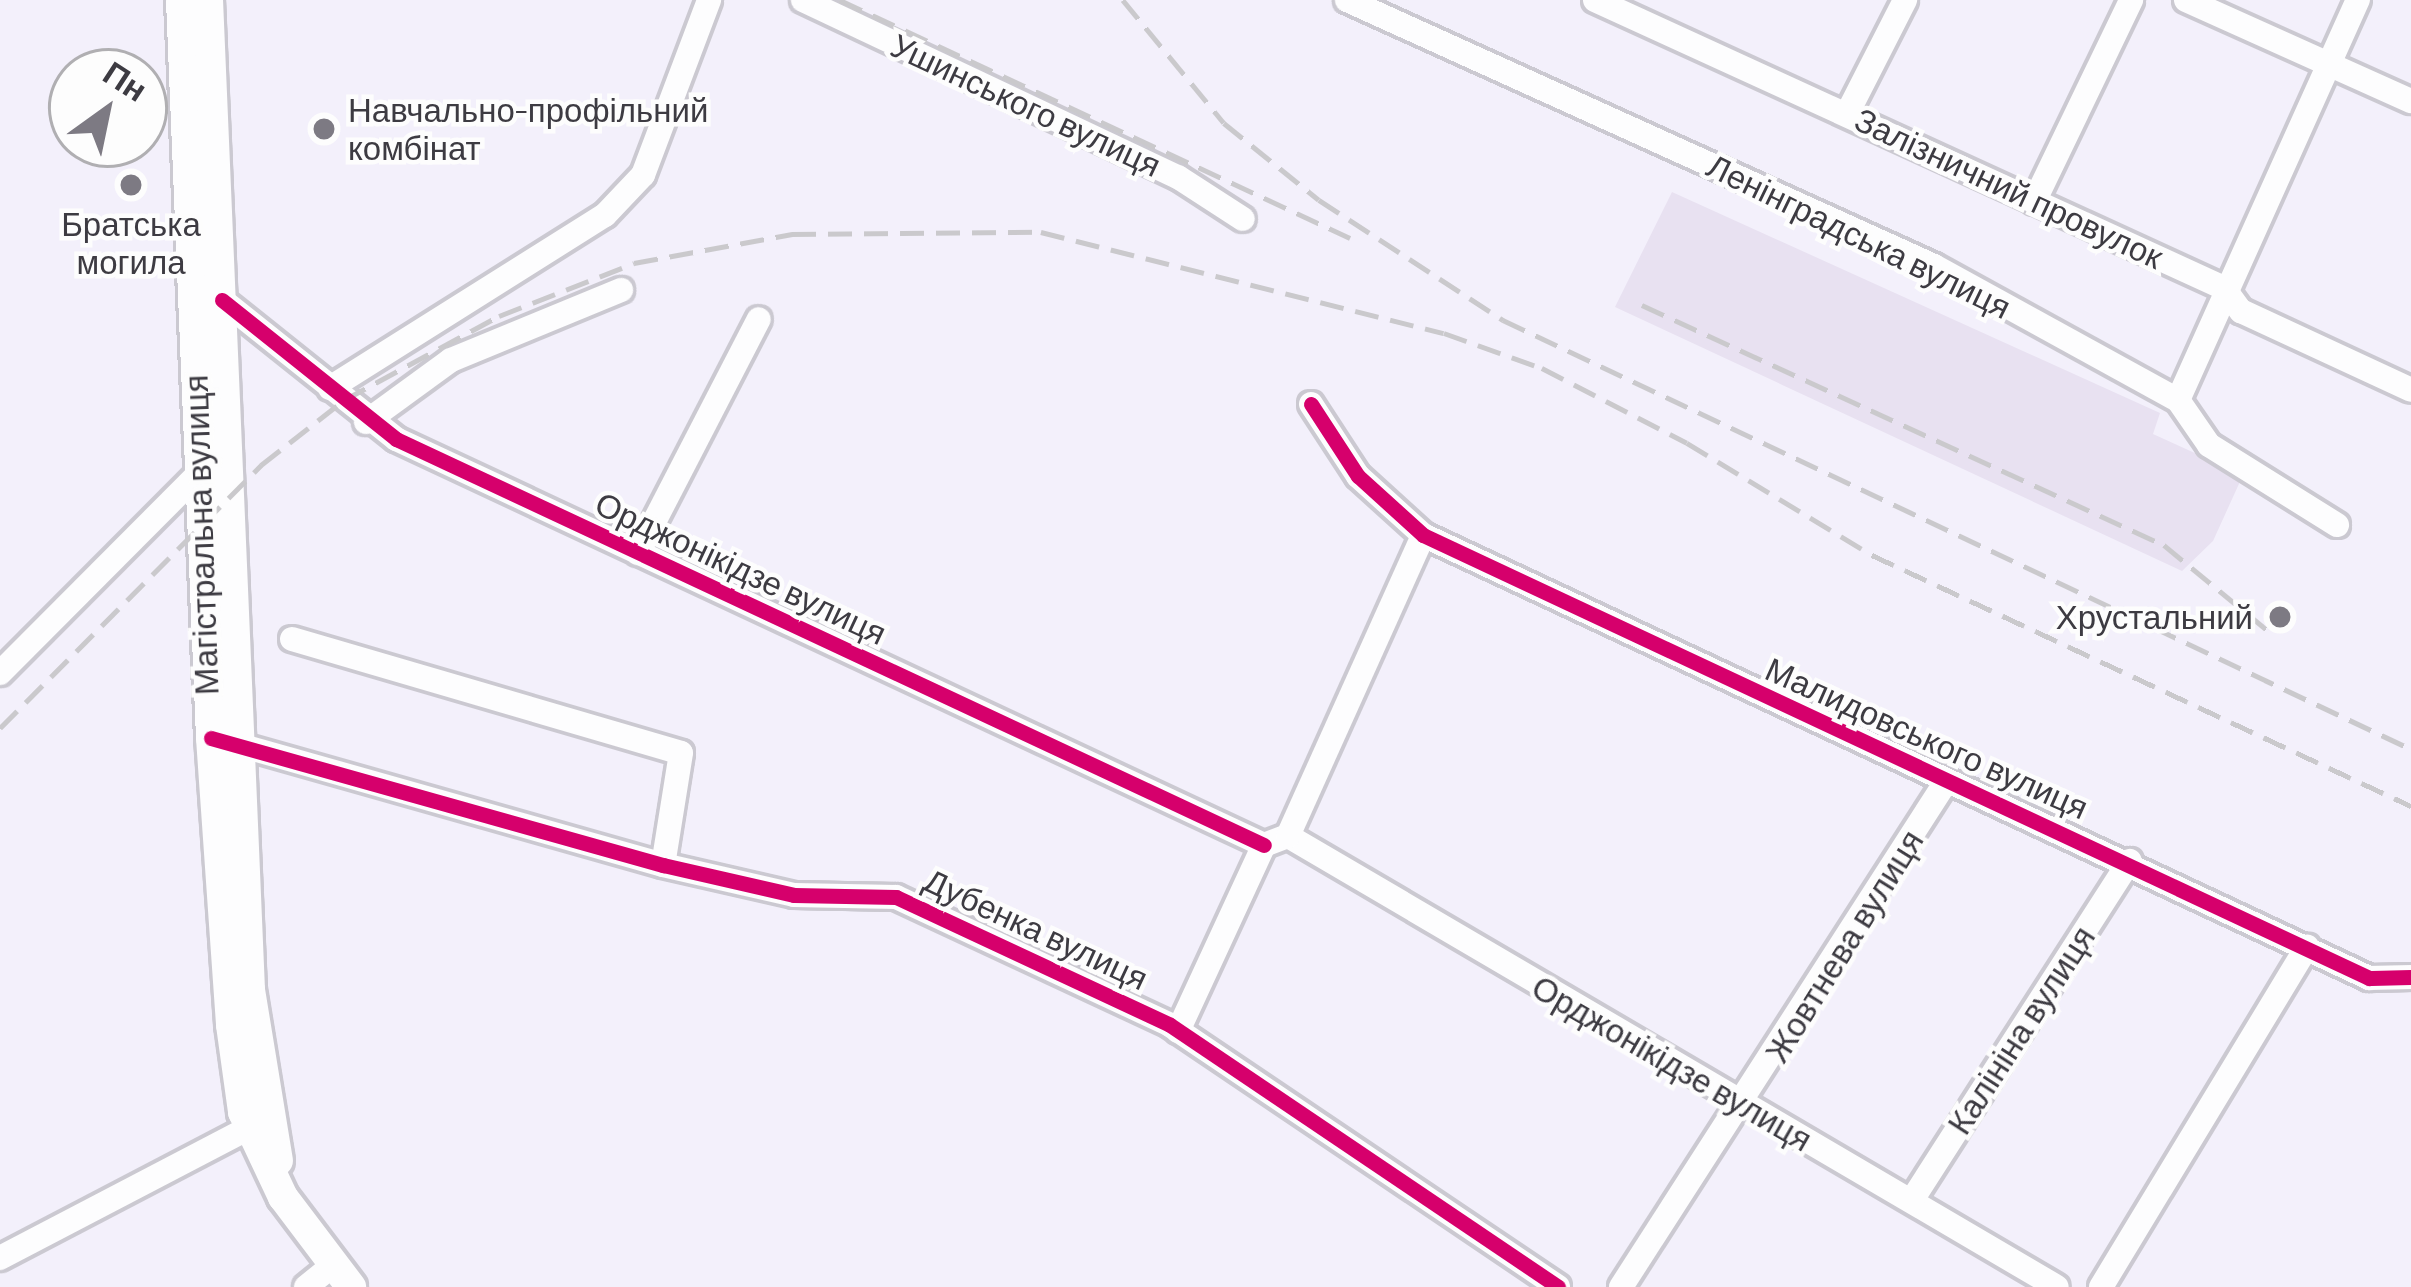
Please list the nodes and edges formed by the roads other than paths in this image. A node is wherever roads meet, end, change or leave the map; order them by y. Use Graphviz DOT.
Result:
graph roads {
  1 [pos="181,0"];
  2 [pos="208,0"];
  3 [pos="709,0"];
  4 [pos="803,0"];
  5 [pos="1348,0"];
  6 [pos="1595,0"];
  7 [pos="1905,0"];
  8 [pos="2131,0"];
  9 [pos="2186,0"];
  10 [pos="2357,0"];
  11 [pos="2327,61"];
  12 [pos="2411,101"];
  13 [pos="1848,112"];
  14 [pos="2034,202"];
  15 [pos="1244,219"];
  16 [pos="2224,288"];
  17 [pos="621,290"];
  18 [pos="222,300"];
  19 [pos="759,319"];
  20 [pos="329,388"];
  21 [pos="2411,388"];
  22 [pos="2178,400"];
  23 [pos="1311,404"];
  24 [pos="366,422"];
  25 [pos="203,469"];
  26 [pos="2337,525"];
  27 [pos="1423,535"];
  28 [pos="638,554"];
  29 [pos="292,639"];
  30 [pos="0,673"];
  31 [pos="225,741"];
  32 [pos="1946,783"];
  33 [pos="1276,841"];
  34 [pos="2130,861"];
  35 [pos="662,865"];
  36 [pos="2307,947"];
  37 [pos="2411,977"];
  38 [pos="1178,1031"];
  39 [pos="1742,1108"];
  40 [pos="250,1127"];
  41 [pos="283,1197"];
  42 [pos="1912,1200"];
  43 [pos="0,1258"];
  44 [pos="342,1275"];
  45 [pos="306,1287"];
  46 [pos="1558,1287"];
  47 [pos="1621,1287"];
  48 [pos="2057,1287"];
  49 [pos="2101,1287"];
  1 -- 25 [label="main road, Магістральна вулиця"];
  2 -- 18 [label="main road, Магістральна вулиця"];
  3 -- 20 [label="street"];
  4 -- 15 [label="street, Ушинського вулиця"];
  5 -- 22 [label="street, Ленінградська вулиця"];
  6 -- 13 [label="street, Залізничний провулок"];
  7 -- 13 [label="street"];
  8 -- 14 [label="street"];
  9 -- 11 [label="street"];
  10 -- 11 [label="street"];
  11 -- 12 [label="street"];
  11 -- 16 [label="street"];
  13 -- 14 [label="street, Залізничний провулок"];
  14 -- 16 [label="street, Залізничний провулок"];
  16 -- 21 [label="street, Залізничний провулок"];
  16 -- 22 [label="street"];
  17 -- 24 [label="street"];
  18 -- 20 [label="street, Орджонікідзе вулиця"];
  18 -- 31 [label="main road, Магістральна вулиця"];
  19 -- 28 [label="street"];
  20 -- 24 [label="street, Орджонікідзе вулиця"];
  22 -- 26 [label="street, Ленінградська вулиця"];
  23 -- 27 [label="street, Малидовського вулиця"];
  24 -- 28 [label="street, Орджонікідзе вулиця"];
  25 -- 30 [label="street"];
  25 -- 31 [label="main road, Магістральна вулиця"];
  27 -- 32 [label="street, Малидовського вулиця"];
  27 -- 33 [label="street"];
  28 -- 33 [label="street, Орджонікідзе вулиця"];
  29 -- 35 [label="street"];
  31 -- 35 [label="street, Дубенка вулиця"];
  31 -- 40 [label="main road, Магістральна вулиця"];
  31 -- 41 [label="main road, Магістральна вулиця"];
  32 -- 34 [label="street, Малидовського вулиця"];
  32 -- 39 [label="street, Жовтнева вулиця"];
  33 -- 38 [label="street"];
  33 -- 39 [label="street, Орджонікідзе вулиця"];
  34 -- 36 [label="street, Малидовського вулиця"];
  34 -- 42 [label="street, Калініна вулиця"];
  35 -- 38 [label="street, Дубенка вулиця"];
  36 -- 37 [label="street, Малидовського вулиця"];
  36 -- 49 [label="street"];
  38 -- 46 [label="street, Дубенка вулиця"];
  39 -- 42 [label="street, Орджонікідзе вулиця"];
  39 -- 47 [label="street, Жовтнева вулиця"];
  40 -- 41 [label="main road, Магістральна вулиця"];
  40 -- 43 [label="street"];
  41 -- 44 [label="main road, Магістральна вулиця"];
  42 -- 48 [label="street, Орджонікідзе вулиця"];
  44 -- 45 [label="street"];
}
